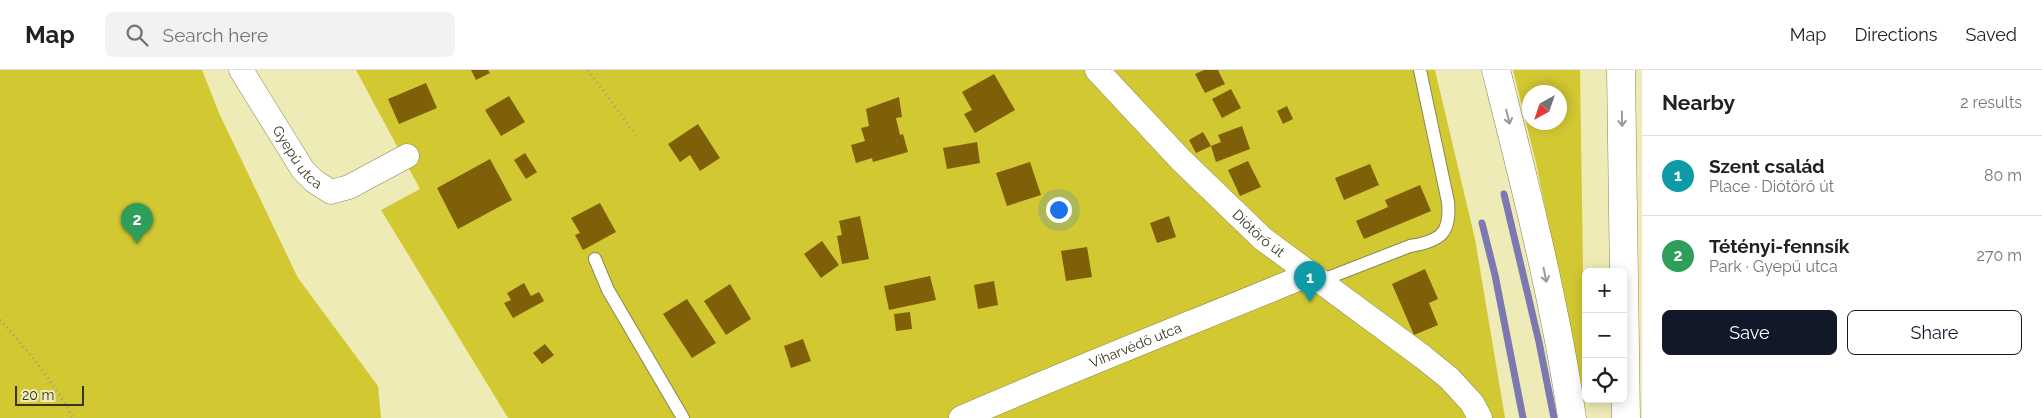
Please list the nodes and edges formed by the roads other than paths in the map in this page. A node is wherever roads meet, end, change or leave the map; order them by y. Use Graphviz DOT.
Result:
graph roads {
  1 [pos="241,70"];
  2 [pos="1097,70"];
  3 [pos="1420,70"];
  4 [pos="1496,70"];
  5 [pos="1621,70"];
  6 [pos="406,156"];
  7 [pos="595,259"];
  8 [pos="1315,277"];
  9 [pos="683,418"];
  10 [pos="961,418"];
  11 [pos="1480,418"];
  12 [pos="1572,418"];
  13 [pos="1626,418"];
  1 -- 6 [label="street, Gyepű utca"];
  2 -- 8 [label="street, Diótörő út"];
  3 -- 8 [label="lane"];
  4 -- 12 [label="highway, one-way"];
  5 -- 13 [label="highway, one-way"];
  7 -- 9 [label="lane"];
  8 -- 10 [label="street, Viharvédő utca"];
  8 -- 11 [label="street, Diótörő út"];
}
